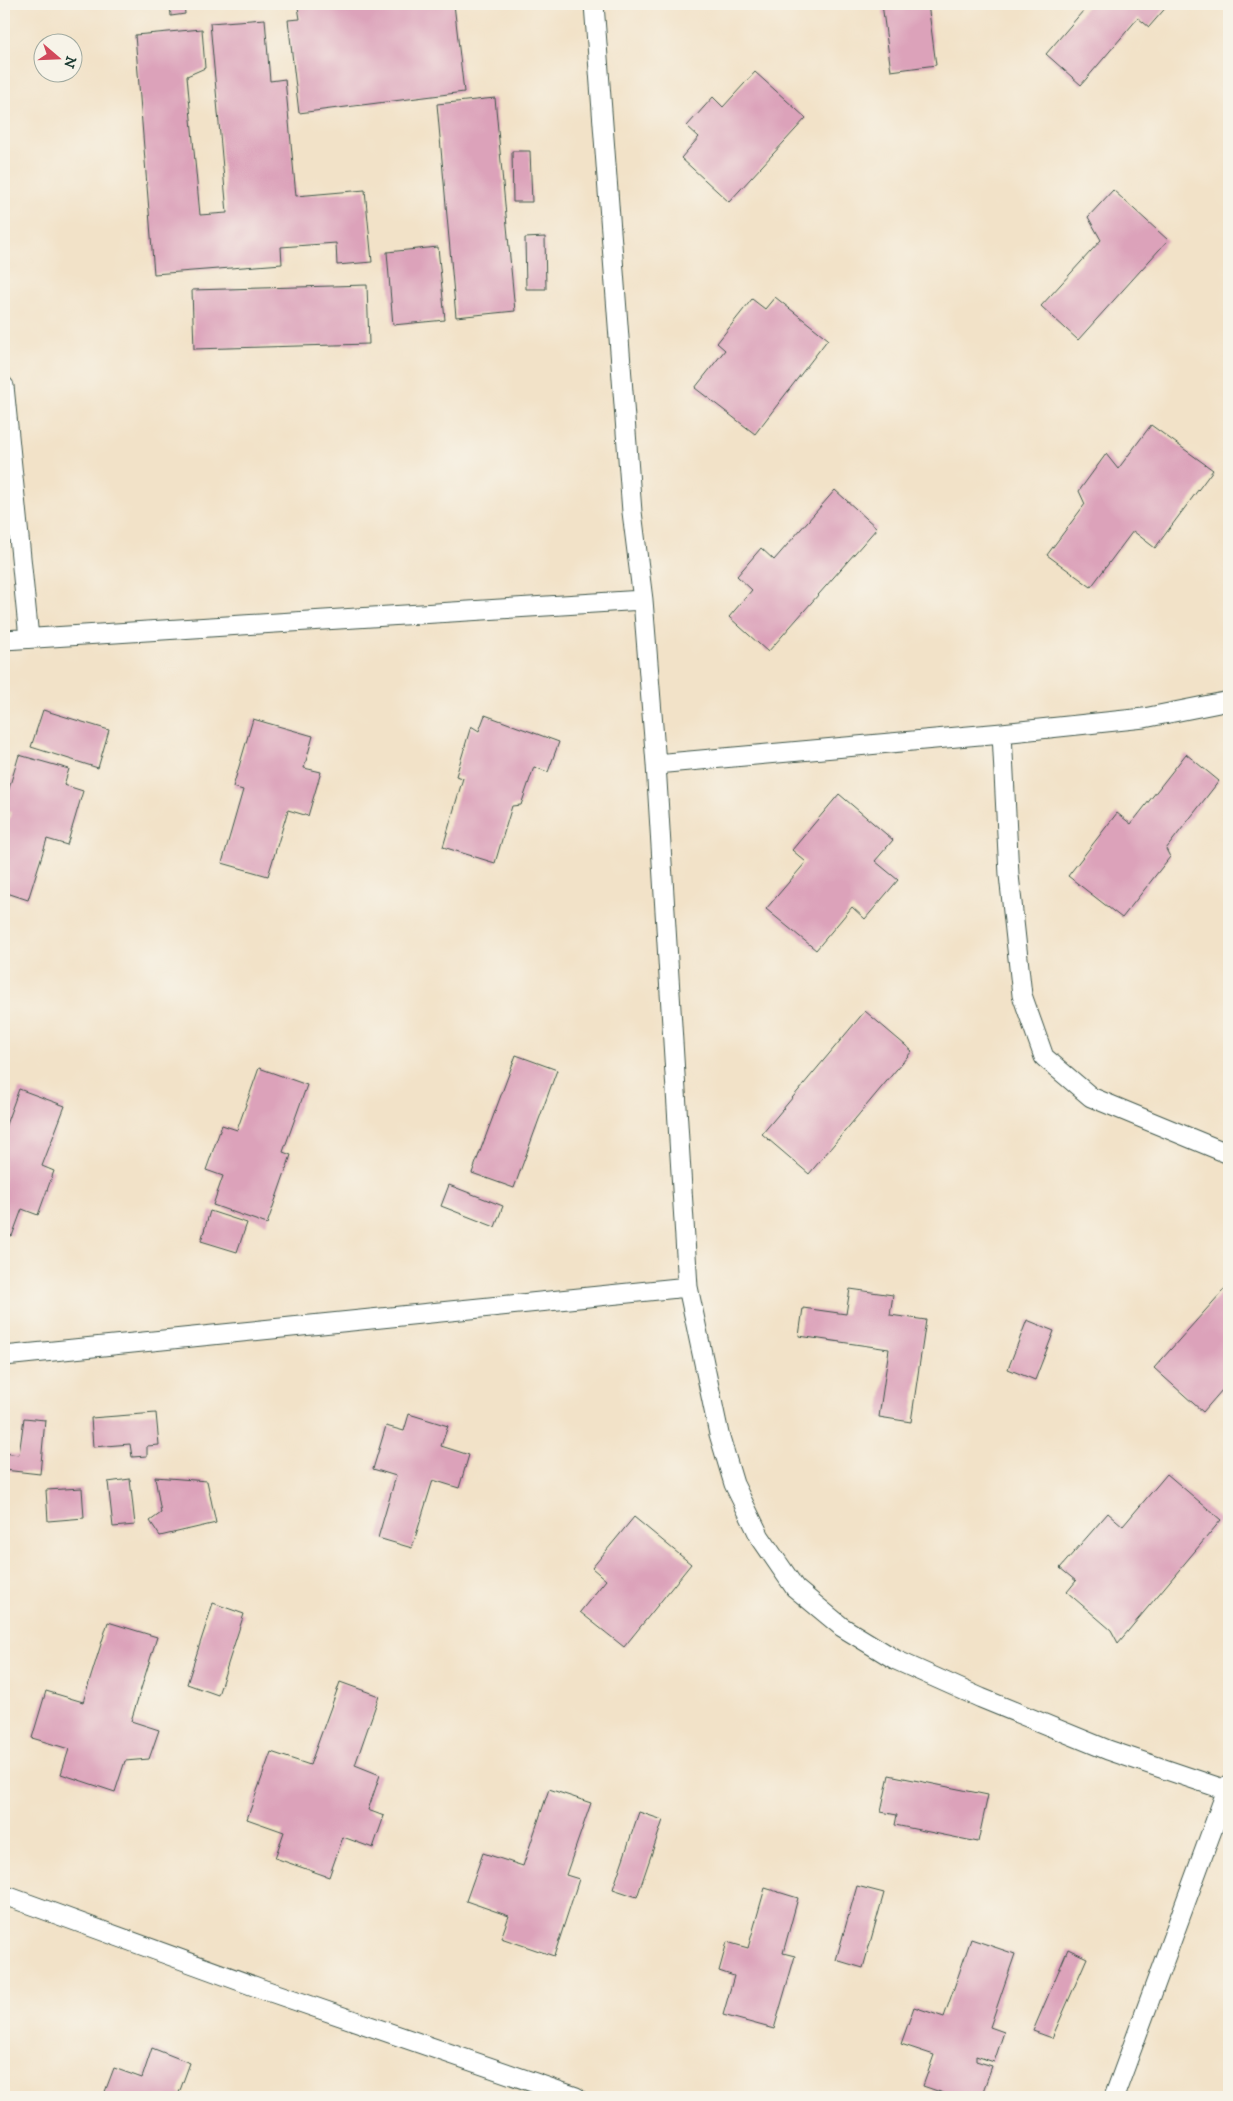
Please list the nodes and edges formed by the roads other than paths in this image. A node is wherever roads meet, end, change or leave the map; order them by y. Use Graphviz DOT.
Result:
graph roads {
  1 [pos="594,4"];
  2 [pos="4,386"];
  3 [pos="643,600"];
  4 [pos="29,638"];
  5 [pos="4,640"];
  6 [pos="1229,701"];
  7 [pos="1002,733"];
  8 [pos="656,764"];
  9 [pos="1229,1154"];
  10 [pos="688,1287"];
  11 [pos="4,1356"];
  12 [pos="1228,1789"];
  13 [pos="4,1895"];
  14 [pos="576,2097"];
  15 [pos="1114,2097"];
  1 -- 3 [label="lane"];
  2 -- 4 [label="lane"];
  3 -- 4 [label="lane"];
  3 -- 8 [label="lane"];
  4 -- 5 [label="lane"];
  6 -- 7 [label="lane"];
  7 -- 8 [label="lane"];
  7 -- 9 [label="lane"];
  8 -- 10 [label="lane"];
  10 -- 11 [label="lane"];
  10 -- 12 [label="lane"];
  12 -- 15 [label="lane"];
  13 -- 14 [label="lane"];
}
